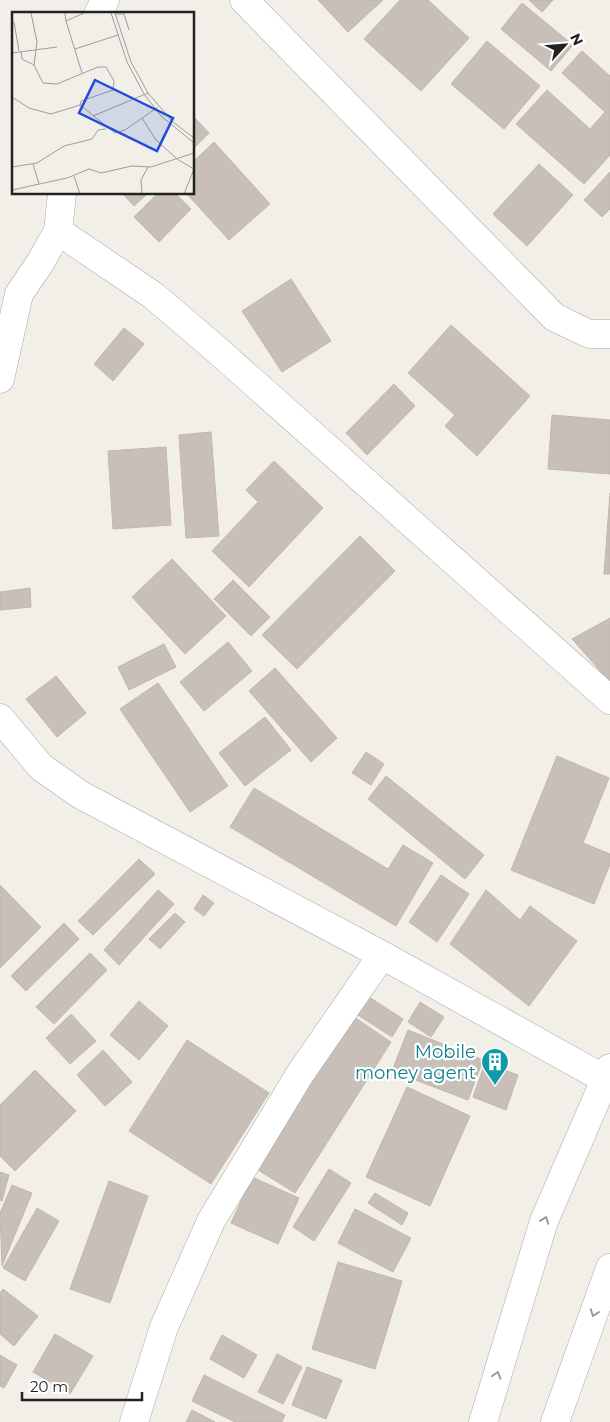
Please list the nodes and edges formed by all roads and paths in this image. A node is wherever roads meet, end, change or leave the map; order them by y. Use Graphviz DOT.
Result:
graph roads {
  1 [pos="106,0"];
  2 [pos="244,0"];
  3 [pos="99,12"];
  4 [pos="62,195"];
  5 [pos="58,231"];
  6 [pos="610,334"];
  7 [pos="0,378"];
  8 [pos="610,700"];
  9 [pos="0,718"];
  10 [pos="382,955"];
  11 [pos="608,1076"];
  12 [pos="610,1268"];
  13 [pos="134,1422"];
  14 [pos="483,1422"];
  15 [pos="555,1422"];
  1 -- 3 [label="street"];
  2 -- 6 [label="street"];
  4 -- 5 [label="street"];
  5 -- 7 [label="street"];
  5 -- 8 [label="street"];
  9 -- 10 [label="street"];
  10 -- 11 [label="street"];
  10 -- 13 [label="street"];
  14 -- 11 [label="street, one-way"];
  12 -- 15 [label="street, one-way"];
}
